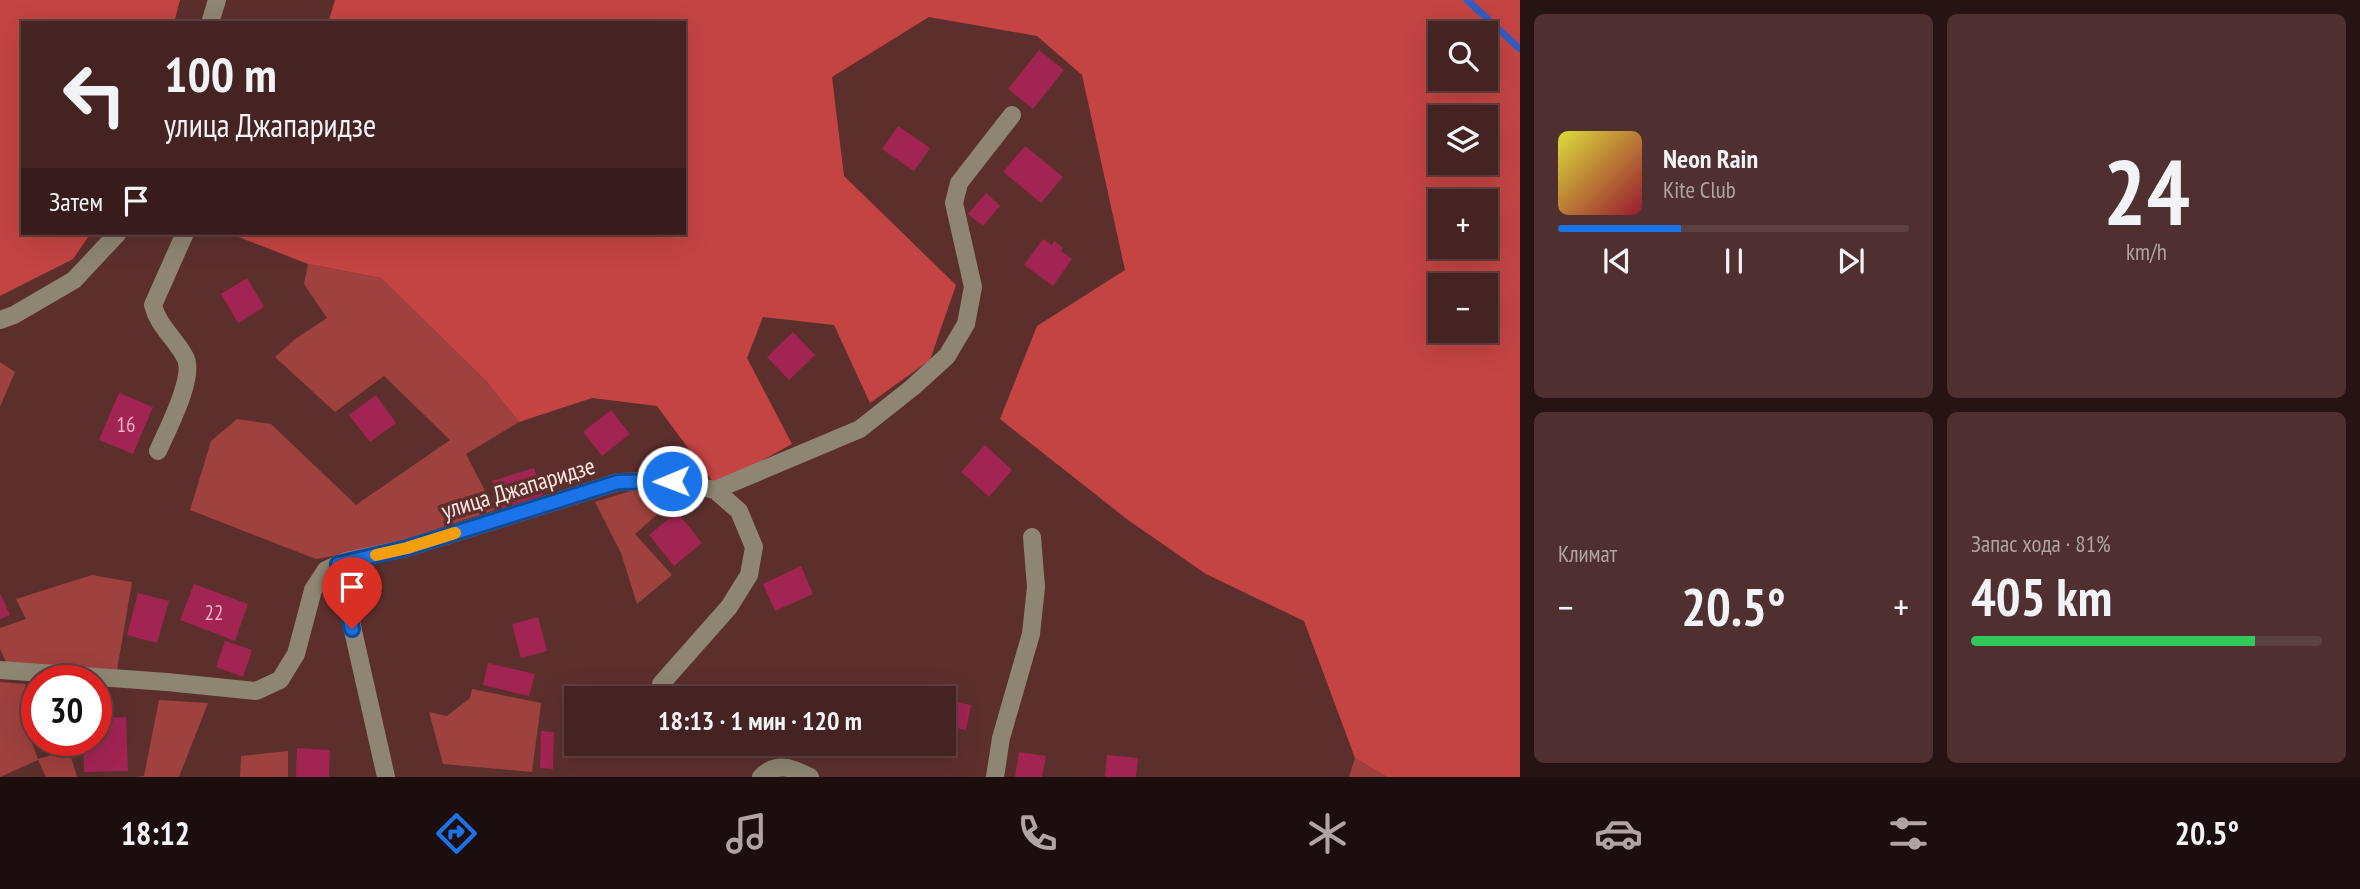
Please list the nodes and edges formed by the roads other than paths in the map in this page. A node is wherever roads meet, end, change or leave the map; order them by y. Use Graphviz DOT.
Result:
graph roads {
  1 [pos="217,0"];
  2 [pos="211,21"];
  3 [pos="1012,116"];
  4 [pos="116,235"];
  5 [pos="185,235"];
  6 [pos="0,320"];
  7 [pos="158,451"];
  8 [pos="715,490"];
  9 [pos="1032,537"];
  10 [pos="338,564"];
  11 [pos="0,670"];
  12 [pos="661,684"];
  13 [pos="386,777"];
  14 [pos="761,777"];
  15 [pos="810,777"];
  16 [pos="995,777"];
  1 -- 2 [label="street"];
  3 -- 8 [label="street"];
  4 -- 6 [label="street"];
  5 -- 7 [label="street"];
  8 -- 10 [label="street, улица Джапаридзе"];
  8 -- 12 [label="street"];
  9 -- 16 [label="street"];
  10 -- 11 [label="street"];
  10 -- 13 [label="street"];
  14 -- 15 [label="street"];
}
